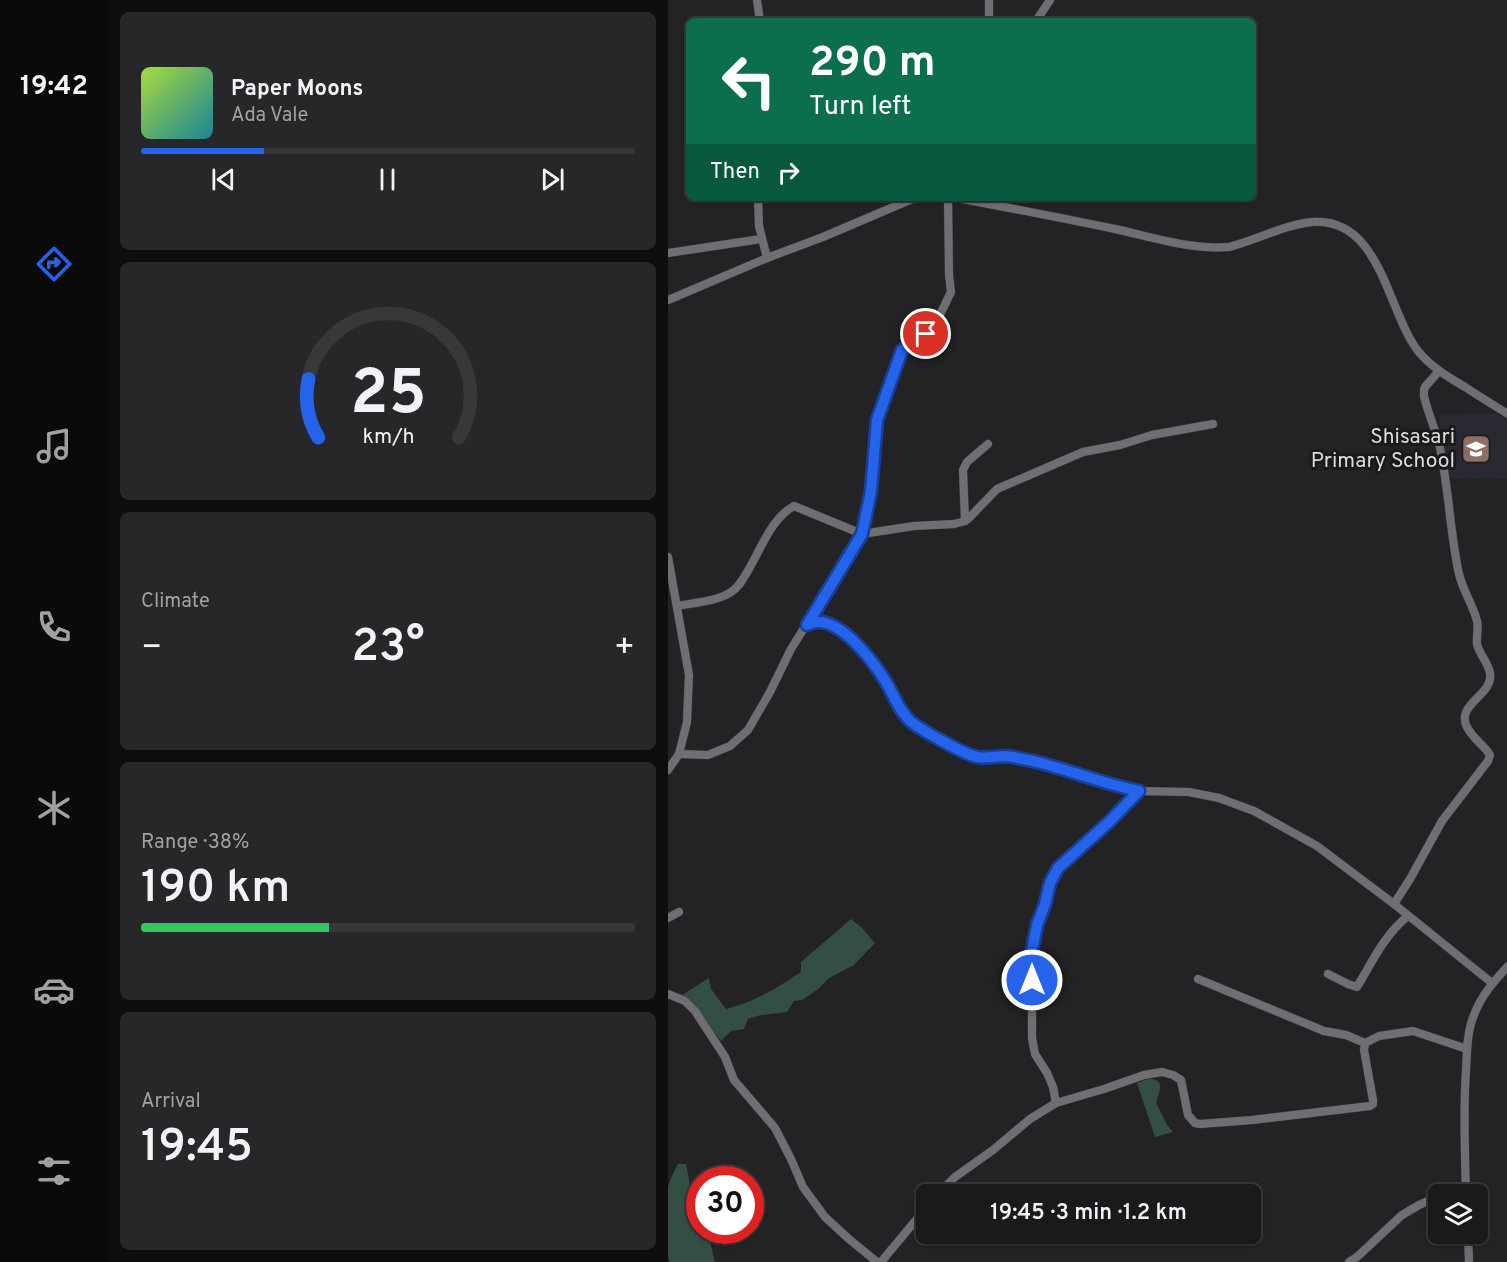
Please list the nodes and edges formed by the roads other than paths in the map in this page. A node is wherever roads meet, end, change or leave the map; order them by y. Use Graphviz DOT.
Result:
graph roads {
  1 [pos="756,0"];
  2 [pos="989,0"];
  3 [pos="1050,0"];
  4 [pos="759,18"];
  5 [pos="989,18"];
  6 [pos="1038,18"];
  7 [pos="758,201"];
  8 [pos="907,201"];
  9 [pos="948,201"];
  10 [pos="972,201"];
  11 [pos="761,239"];
  12 [pos="668,253"];
  13 [pos="767,258"];
  14 [pos="668,300"];
  15 [pos="1439,371"];
  16 [pos="1508,414"];
  17 [pos="1213,424"];
  18 [pos="988,444"];
  19 [pos="965,521"];
  20 [pos="862,534"];
  21 [pos="668,557"];
  22 [pos="677,606"];
  23 [pos="807,625"];
  24 [pos="679,754"];
  25 [pos="668,770"];
  26 [pos="1139,791"];
  27 [pos="1394,904"];
  28 [pos="679,912"];
  29 [pos="1408,916"];
  30 [pos="668,918"];
  31 [pos="1508,966"];
  32 [pos="1328,974"];
  33 [pos="1198,979"];
  34 [pos="1492,983"];
  35 [pos="668,994"];
  36 [pos="1365,1043"];
  37 [pos="1467,1049"];
  38 [pos="1056,1103"];
  39 [pos="948,1184"];
  40 [pos="1466,1184"];
  41 [pos="1428,1201"];
  42 [pos="916,1219"];
  43 [pos="1468,1244"];
  44 [pos="879,1262"];
  45 [pos="1349,1262"];
  46 [pos="1469,1262"];
  1 -- 4 [label="street"];
  2 -- 5 [label="street"];
  3 -- 6 [label="street"];
  7 -- 11 [label="street"];
  8 -- 13 [label="street"];
  9 -- 20 [label="street"];
  10 -- 15 [label="street"];
  11 -- 12 [label="street"];
  11 -- 13 [label="street"];
  13 -- 14 [label="street"];
  15 -- 16 [label="street"];
  15 -- 27 [label="street"];
  17 -- 19 [label="street"];
  18 -- 19 [label="street"];
  19 -- 20 [label="street"];
  20 -- 22 [label="street"];
  20 -- 23 [label="street"];
  21 -- 22 [label="street"];
  22 -- 24 [label="street"];
  23 -- 24 [label="street"];
  23 -- 26 [label="street"];
  24 -- 25 [label="street"];
  26 -- 27 [label="street"];
  26 -- 38 [label="street"];
  27 -- 29 [label="street"];
  28 -- 30 [label="street"];
  29 -- 32 [label="street"];
  29 -- 34 [label="street"];
  31 -- 34 [label="street"];
  33 -- 36 [label="street"];
  34 -- 37 [label="street"];
  35 -- 44 [label="street"];
  36 -- 37 [label="street"];
  36 -- 38 [label="street"];
  37 -- 40 [label="street"];
  38 -- 39 [label="street"];
  41 -- 45 [label="street"];
  42 -- 44 [label="street"];
  43 -- 46 [label="street"];
}
